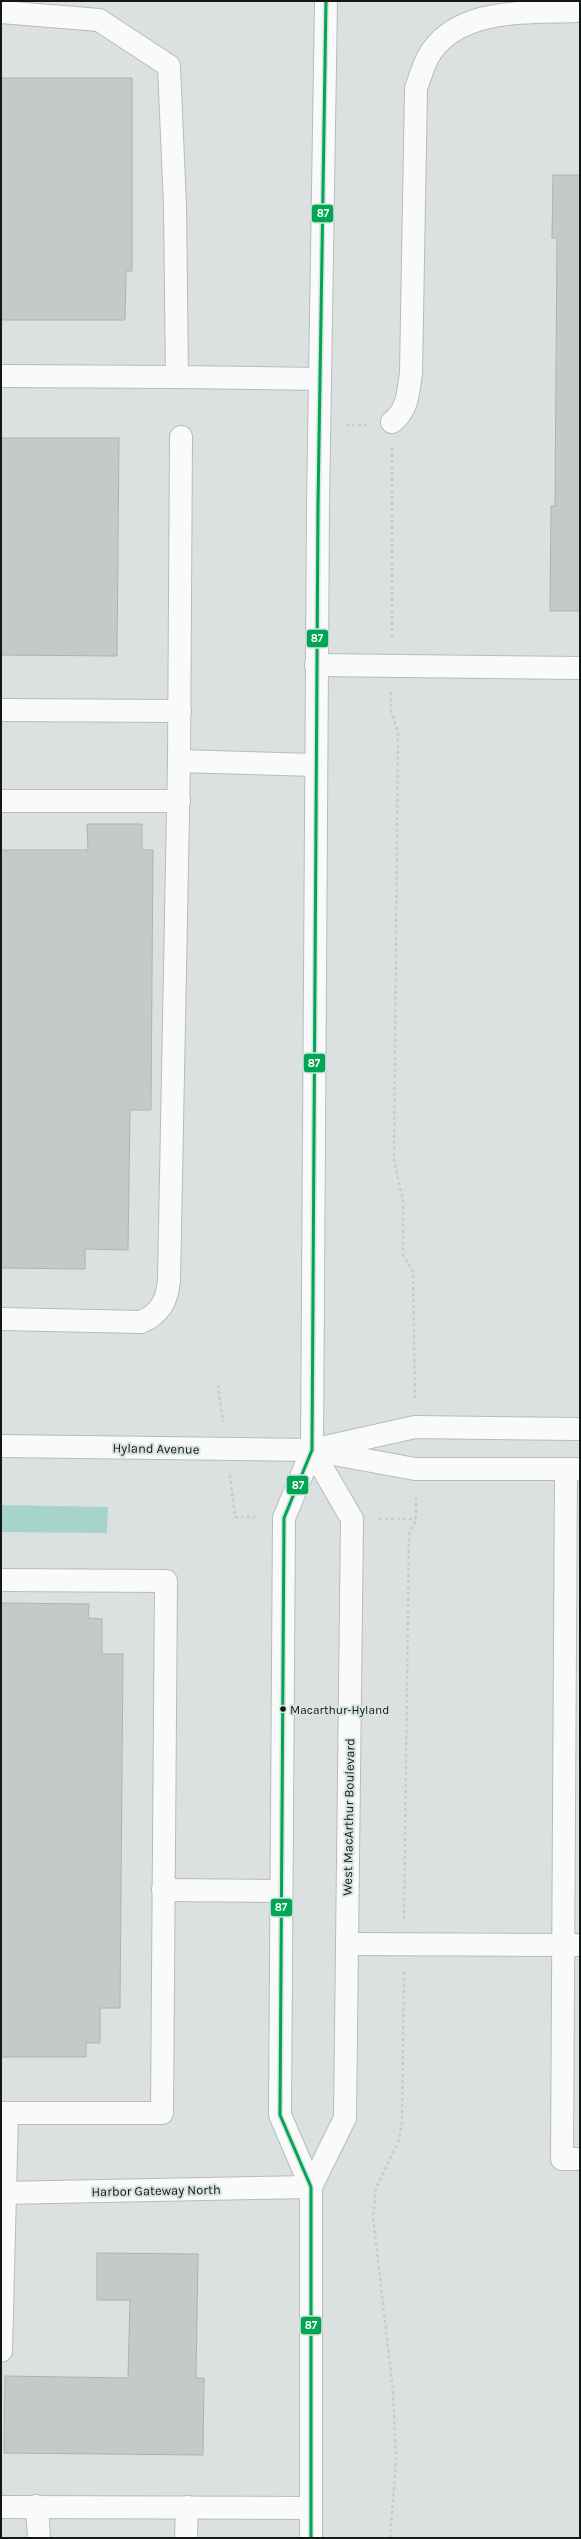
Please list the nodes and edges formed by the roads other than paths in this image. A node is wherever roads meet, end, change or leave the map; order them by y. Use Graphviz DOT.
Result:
graph roads {
  1 [pos="326,1"];
  2 [pos="576,11"];
  3 [pos="1,12"];
  4 [pos="1,376"];
  5 [pos="177,377"];
  6 [pos="319,380"];
  7 [pos="392,422"];
  8 [pos="181,437"];
  9 [pos="316,665"];
  10 [pos="580,668"];
  11 [pos="1,710"];
  12 [pos="180,711"];
  13 [pos="180,761"];
  14 [pos="316,765"];
  15 [pos="1,801"];
  16 [pos="179,801"];
  17 [pos="1,1319"];
  18 [pos="580,1429"];
  19 [pos="1,1446"];
  20 [pos="312,1450"];
  21 [pos="573,1469"];
  22 [pos="1,1580"];
  23 [pos="573,1694"];
  24 [pos="163,1890"];
  25 [pos="281,1892"];
  26 [pos="347,1944"];
  27 [pos="572,1945"];
  28 [pos="4,2113"];
  29 [pos="580,2159"];
  30 [pos="311,2187"];
  31 [pos="4,2193"];
  32 [pos="3,2280"];
  33 [pos="1,2351"];
  34 [pos="37,2506"];
  35 [pos="1,2507"];
  36 [pos="187,2507"];
  37 [pos="311,2508"];
  38 [pos="39,2538"];
  39 [pos="186,2538"];
  40 [pos="311,2538"];
  1 -- 6 [label="main road, West MacArthur Boulevard"];
  2 -- 7 [label="main road"];
  3 -- 5 [label="main road"];
  4 -- 5 [label="main road"];
  5 -- 6 [label="main road"];
  6 -- 9 [label="main road, West MacArthur Boulevard"];
  8 -- 12 [label="main road"];
  9 -- 10 [label="main road"];
  9 -- 14 [label="main road, West MacArthur Boulevard"];
  11 -- 12 [label="main road"];
  12 -- 13 [label="main road"];
  13 -- 14 [label="main road"];
  13 -- 16 [label="main road"];
  14 -- 20 [label="main road, West MacArthur Boulevard"];
  15 -- 16 [label="main road"];
  16 -- 17 [label="main road"];
  18 -- 20 [label="main road"];
  19 -- 20 [label="main road, Hyland Avenue"];
  20 -- 21 [label="main road"];
  20 -- 25 [label="main road, West MacArthur Boulevard"];
  20 -- 26 [label="main road, West MacArthur Boulevard"];
  21 -- 23 [label="main road"];
  22 -- 24 [label="main road"];
  23 -- 27 [label="main road"];
  24 -- 25 [label="main road"];
  24 -- 28 [label="main road"];
  25 -- 30 [label="main road, West MacArthur Boulevard"];
  26 -- 27 [label="main road"];
  26 -- 30 [label="main road, West MacArthur Boulevard"];
  27 -- 29 [label="main road"];
  28 -- 31 [label="main road"];
  30 -- 31 [label="main road, Harbor Gateway North"];
  30 -- 37 [label="main road, West MacArthur Boulevard"];
  31 -- 32 [label="main road"];
  32 -- 33 [label="main road"];
  34 -- 35 [label="main road"];
  34 -- 36 [label="main road"];
  34 -- 38 [label="main road"];
  36 -- 37 [label="main road"];
  36 -- 39 [label="main road"];
  37 -- 40 [label="main road, West MacArthur Boulevard"];
}
